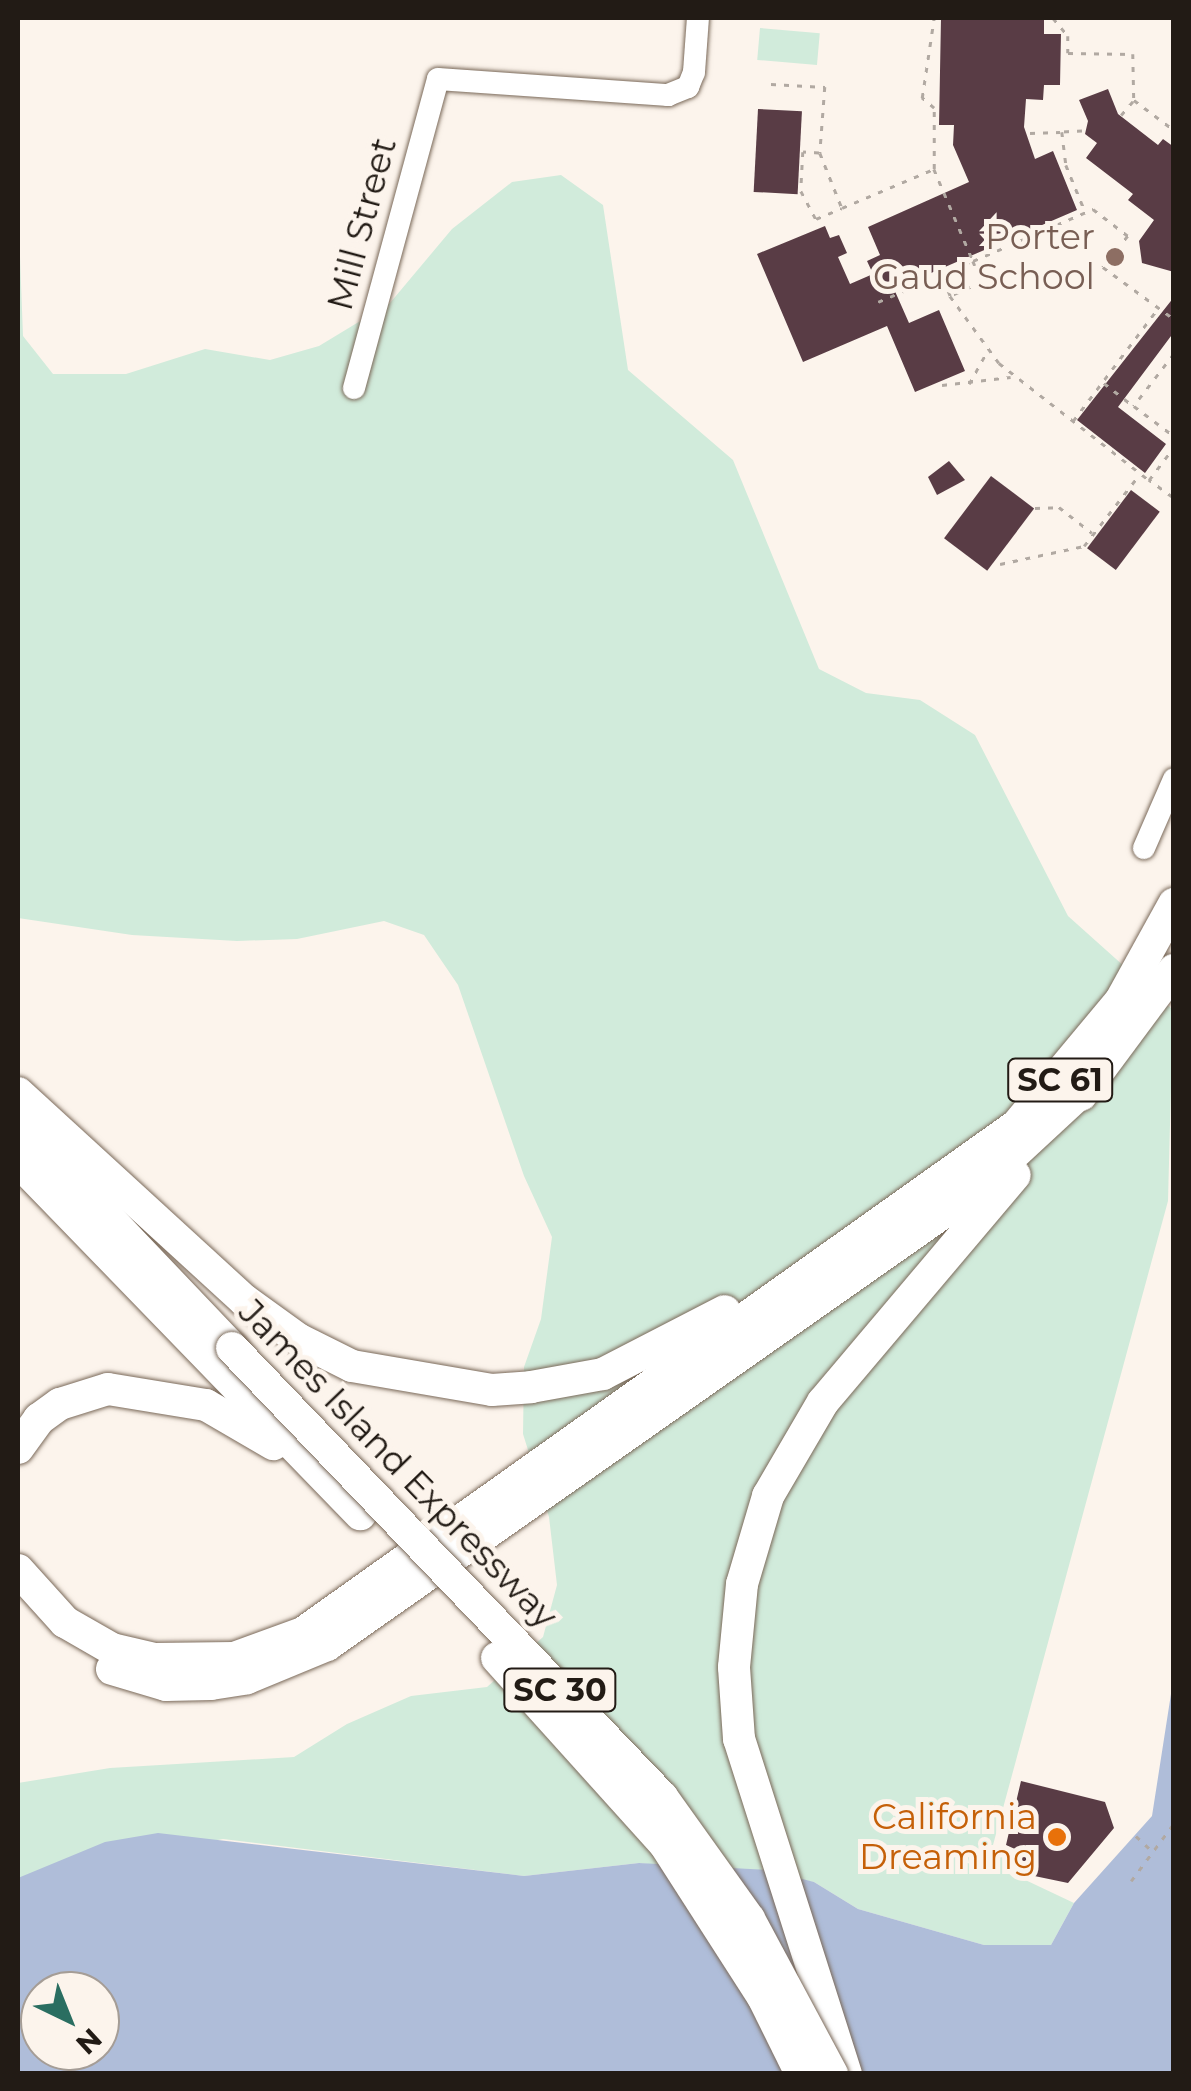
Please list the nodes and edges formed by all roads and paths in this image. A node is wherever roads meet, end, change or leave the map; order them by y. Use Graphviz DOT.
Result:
graph roads {
  1 [pos="698,18"];
  2 [pos="934,18"];
  3 [pos="1053,18"];
  4 [pos="771,84"];
  5 [pos="1134,100"];
  6 [pos="1121,115"];
  7 [pos="1174,130"];
  8 [pos="1082,131"];
  9 [pos="1062,132"];
  10 [pos="1030,133"];
  11 [pos="820,153"];
  12 [pos="934,169"];
  13 [pos="842,208"];
  14 [pos="1086,212"];
  15 [pos="973,261"];
  16 [pos="941,275"];
  17 [pos="950,296"];
  18 [pos="878,302"];
  19 [pos="1158,308"];
  20 [pos="1174,320"];
  21 [pos="988,350"];
  22 [pos="1174,354"];
  23 [pos="1014,376"];
  24 [pos="1102,382"];
  25 [pos="942,385"];
  26 [pos="968,385"];
  27 [pos="354,388"];
  28 [pos="1134,406"];
  29 [pos="1072,422"];
  30 [pos="1174,424"];
  31 [pos="1168,432"];
  32 [pos="1174,436"];
  33 [pos="1174,448"];
  34 [pos="1140,474"];
  35 [pos="1149,480"];
  36 [pos="1172,497"];
  37 [pos="1035,508"];
  38 [pos="1094,534"];
  39 [pos="1000,564"];
  40 [pos="1174,778"];
  41 [pos="1144,848"];
  42 [pos="1174,904"];
  43 [pos="1163,970"];
  44 [pos="1094,1080"];
  45 [pos="18,1093"];
  46 [pos="18,1123"];
  47 [pos="18,1161"];
  48 [pos="952,1176"];
  49 [pos="18,1448"];
  50 [pos="360,1514"];
  51 [pos="18,1570"];
  52 [pos="18,1606"];
  53 [pos="1174,1823"];
  54 [pos="1136,1836"];
  55 [pos="1155,1854"];
  56 [pos="1131,1881"];
  57 [pos="801,2074"];
  58 [pos="832,2074"];
  59 [pos="846,2074"];
  1 -- 27 [label="street, Mill Street"];
  2 -- 12 [label="path"];
  3 -- 5 [label="path"];
  4 -- 11 [label="path"];
  5 -- 6 [label="path"];
  5 -- 7 [label="path"];
  8 -- 9 [label="path"];
  9 -- 10 [label="path"];
  9 -- 14 [label="path"];
  11 -- 13 [label="path"];
  11 -- 13 [label="path"];
  12 -- 13 [label="path"];
  12 -- 15 [label="path"];
  14 -- 15 [label="path"];
  14 -- 19 [label="path"];
  15 -- 16 [label="path"];
  15 -- 17 [label="path"];
  16 -- 17 [label="path"];
  16 -- 18 [label="path"];
  17 -- 21 [label="path"];
  19 -- 20 [label="path"];
  19 -- 24 [label="path"];
  21 -- 23 [label="path"];
  21 -- 26 [label="path"];
  22 -- 28 [label="path"];
  23 -- 26 [label="path"];
  23 -- 29 [label="path"];
  24 -- 28 [label="path"];
  24 -- 29 [label="path"];
  25 -- 26 [label="path"];
  28 -- 31 [label="path"];
  29 -- 34 [label="path"];
  30 -- 31 [label="path"];
  31 -- 32 [label="path"];
  33 -- 35 [label="path"];
  34 -- 35 [label="path"];
  34 -- 38 [label="path"];
  35 -- 36 [label="path"];
  37 -- 38 [label="path"];
  38 -- 39 [label="path"];
  40 -- 41 [label="street"];
  42 -- 43 [label="highway, SC 61"];
  43 -- 44 [label="highway, SC 61"];
  43 -- 48 [label="highway, SC 61"];
  44 -- 52 [label="highway"];
  44 -- 59 [label="highway"];
  45 -- 48 [label="highway"];
  46 -- 58 [label="highway, James Island Expressway / SC 30, bridge"];
  47 -- 50 [label="highway, James Island Expressway / SC 30"];
  48 -- 51 [label="highway"];
  49 -- 50 [label="highway"];
  50 -- 57 [label="highway, James Island Expressway / SC 30, bridge"];
  53 -- 55 [label="path"];
  54 -- 55 [label="path"];
  55 -- 56 [label="path"];
}
